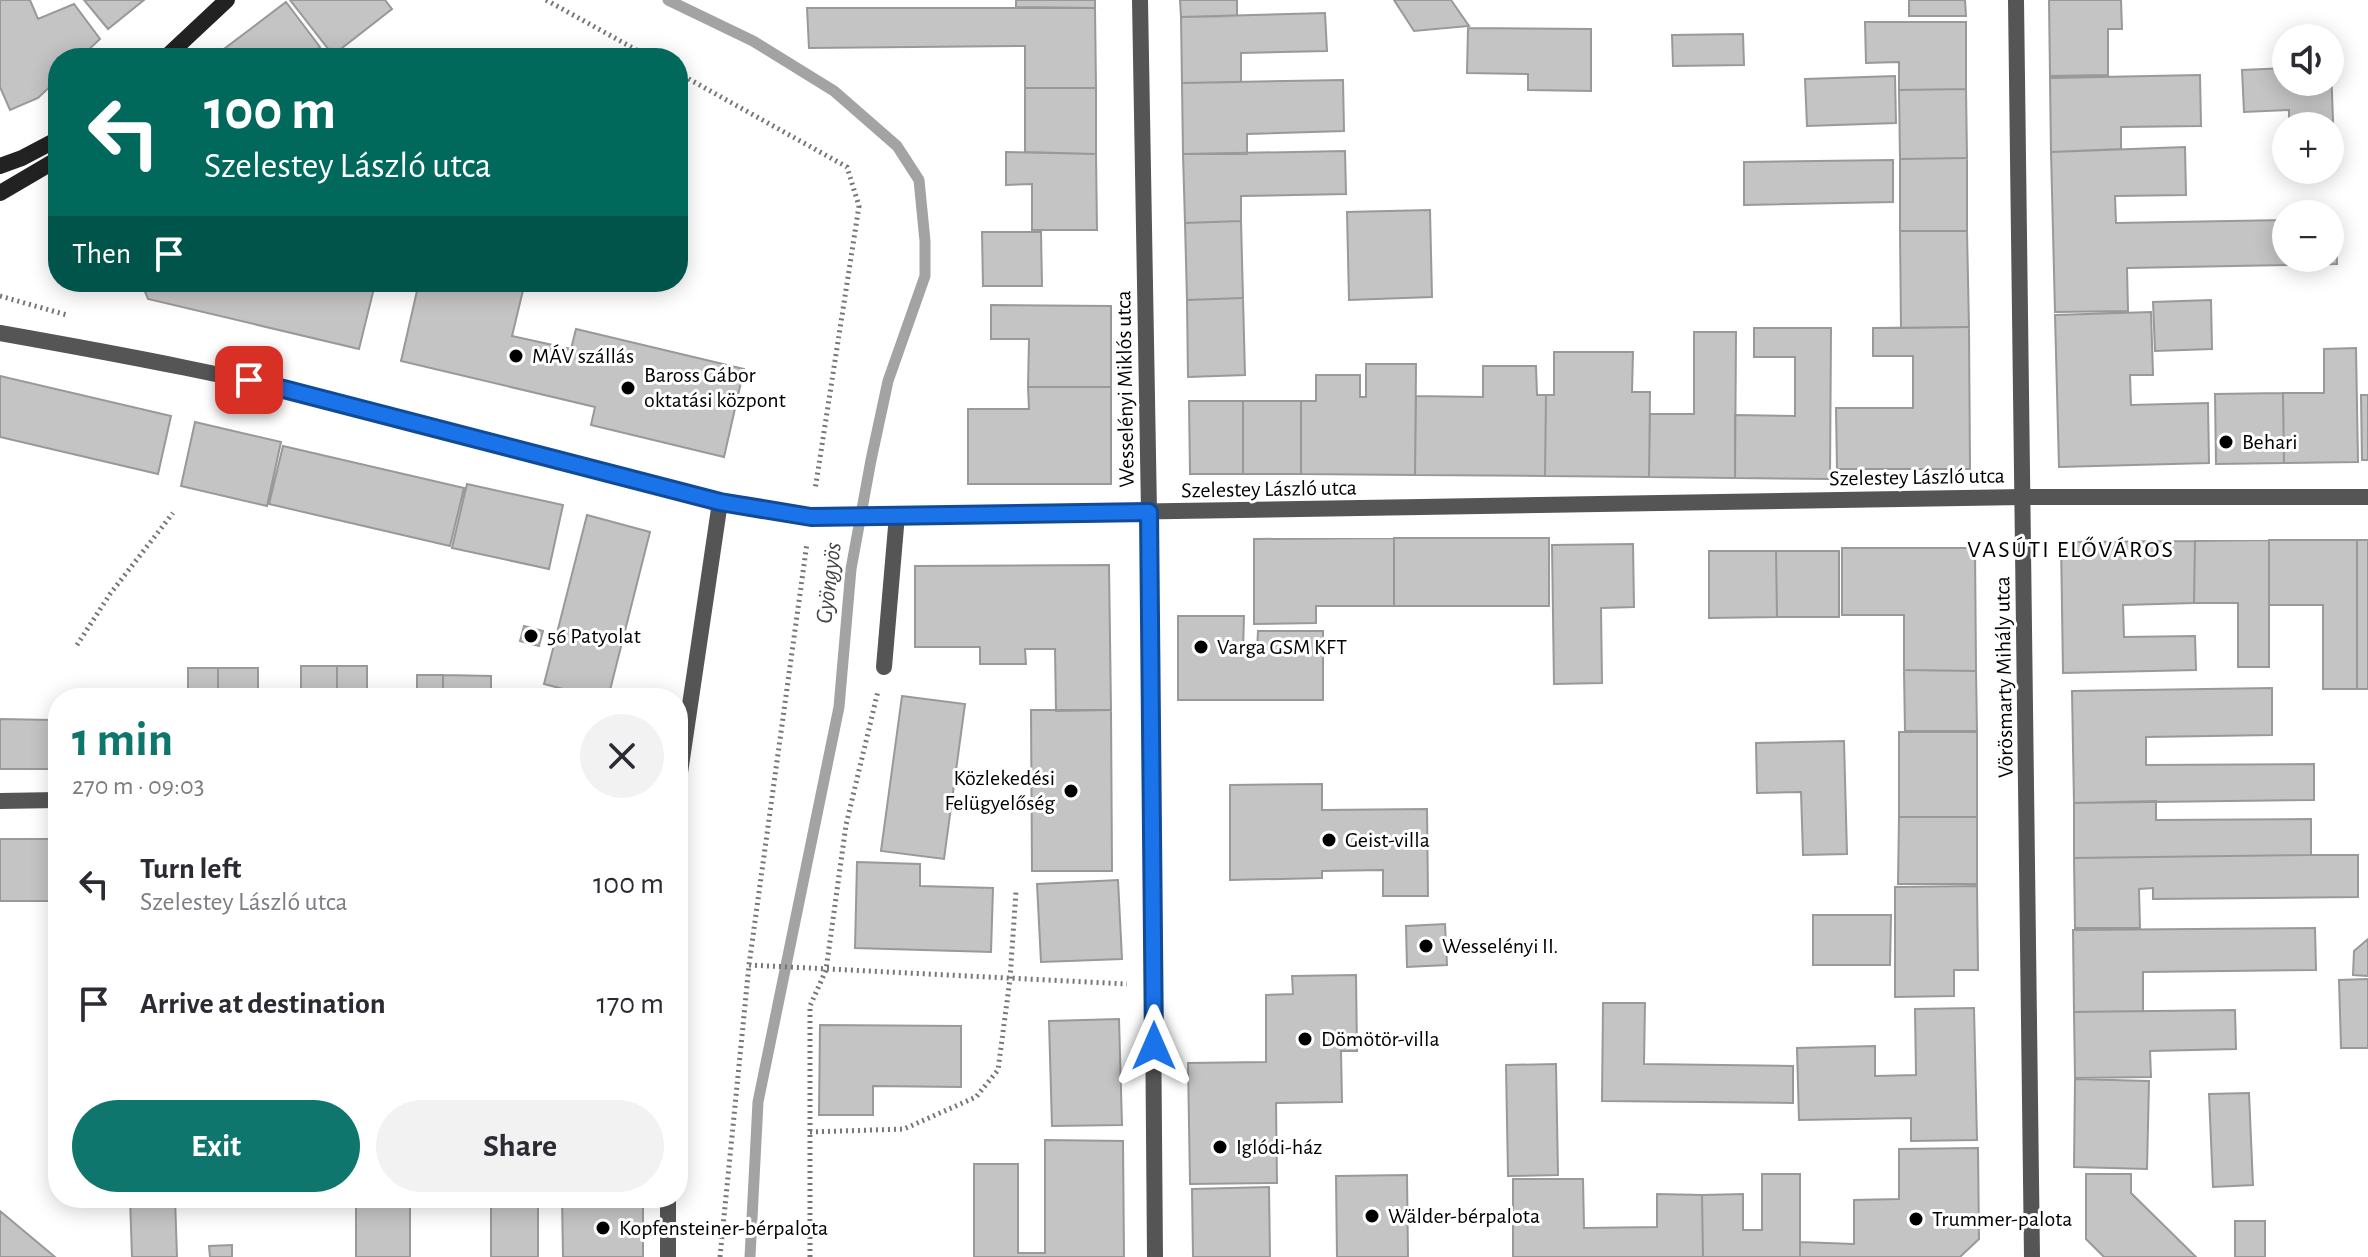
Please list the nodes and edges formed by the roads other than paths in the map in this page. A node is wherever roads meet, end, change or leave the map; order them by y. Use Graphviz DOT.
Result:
graph roads {
  1 [pos="227,0"];
  2 [pos="1140,0"];
  3 [pos="2016,0"];
  4 [pos="176,48"];
  5 [pos="48,144"];
  6 [pos="48,165"];
  7 [pos="0,166"];
  8 [pos="0,193"];
  9 [pos="0,333"];
  10 [pos="2024,497"];
  11 [pos="2368,497"];
  12 [pos="720,502"];
  13 [pos="1149,512"];
  14 [pos="897,515"];
  15 [pos="884,667"];
  16 [pos="688,718"];
  17 [pos="48,800"];
  18 [pos="0,801"];
  19 [pos="668,1208"];
  20 [pos="668,1257"];
  21 [pos="1155,1257"];
  22 [pos="2032,1257"];
  1 -- 4 [label="main road"];
  2 -- 13 [label="street, Wesselényi Miklós utca"];
  3 -- 10 [label="street, Vörösmarty Mihály utca"];
  5 -- 7 [label="main road"];
  6 -- 8 [label="main road"];
  9 -- 12 [label="street, Szelestey László utca"];
  10 -- 11 [label="street, Szelestey László utca"];
  10 -- 13 [label="street, Szelestey László utca"];
  10 -- 22 [label="street, Vörösmarty Mihály utca"];
  12 -- 14 [label="street, Szelestey László utca"];
  12 -- 16 [label="street"];
  13 -- 14 [label="street, Szelestey László utca"];
  13 -- 21 [label="street, Wesselényi Miklós utca"];
  14 -- 15 [label="street"];
  17 -- 18 [label="street"];
  19 -- 20 [label="street"];
}
